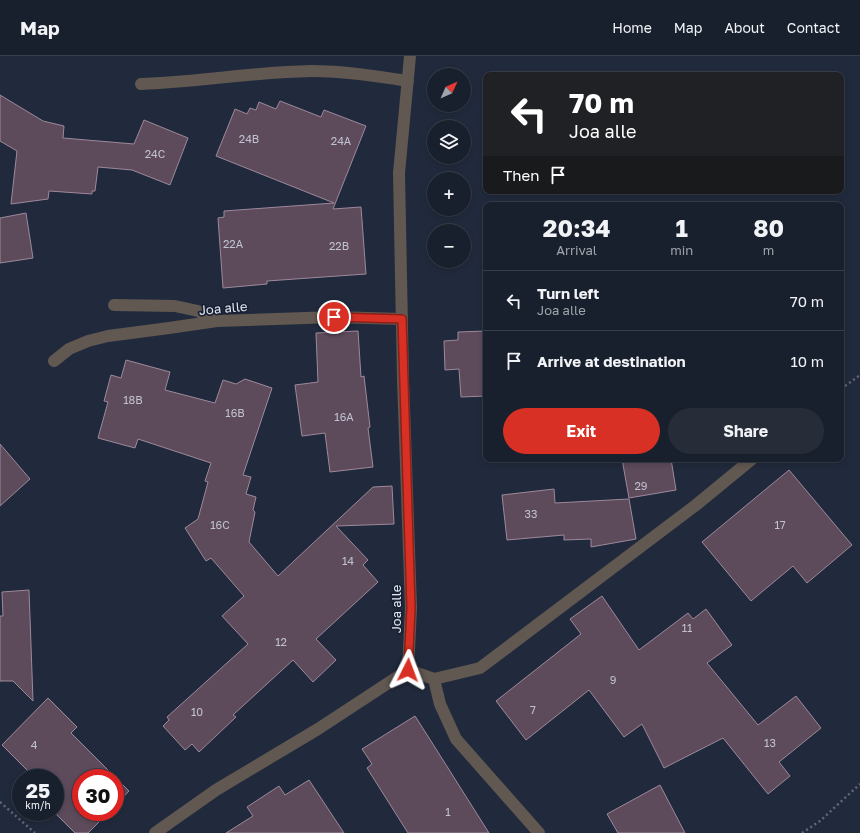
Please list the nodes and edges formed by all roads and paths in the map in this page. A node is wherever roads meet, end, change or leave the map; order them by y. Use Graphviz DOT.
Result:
graph roads {
  1 [pos="410,56"];
  2 [pos="408,81"];
  3 [pos="141,84"];
  4 [pos="114,305"];
  5 [pos="402,319"];
  6 [pos="217,320"];
  7 [pos="54,361"];
  8 [pos="860,375"];
  9 [pos="844,388"];
  10 [pos="748,462"];
  11 [pos="408,670"];
  12 [pos="434,679"];
  13 [pos="860,784"];
  14 [pos="0,802"];
  15 [pos="35,833"];
  16 [pos="155,833"];
  17 [pos="539,833"];
  18 [pos="802,833"];
  1 -- 2 [label="street, Joa alle"];
  2 -- 3 [label="street"];
  2 -- 5 [label="street, Joa alle"];
  4 -- 6 [label="street"];
  5 -- 6 [label="street, Joa alle"];
  5 -- 11 [label="street, Joa alle"];
  6 -- 7 [label="street, Joa alle"];
  8 -- 9 [label="path"];
  10 -- 12 [label="street"];
  11 -- 12 [label="street"];
  11 -- 16 [label="street"];
  12 -- 17 [label="street"];
  13 -- 18 [label="path"];
  14 -- 15 [label="path"];
}
